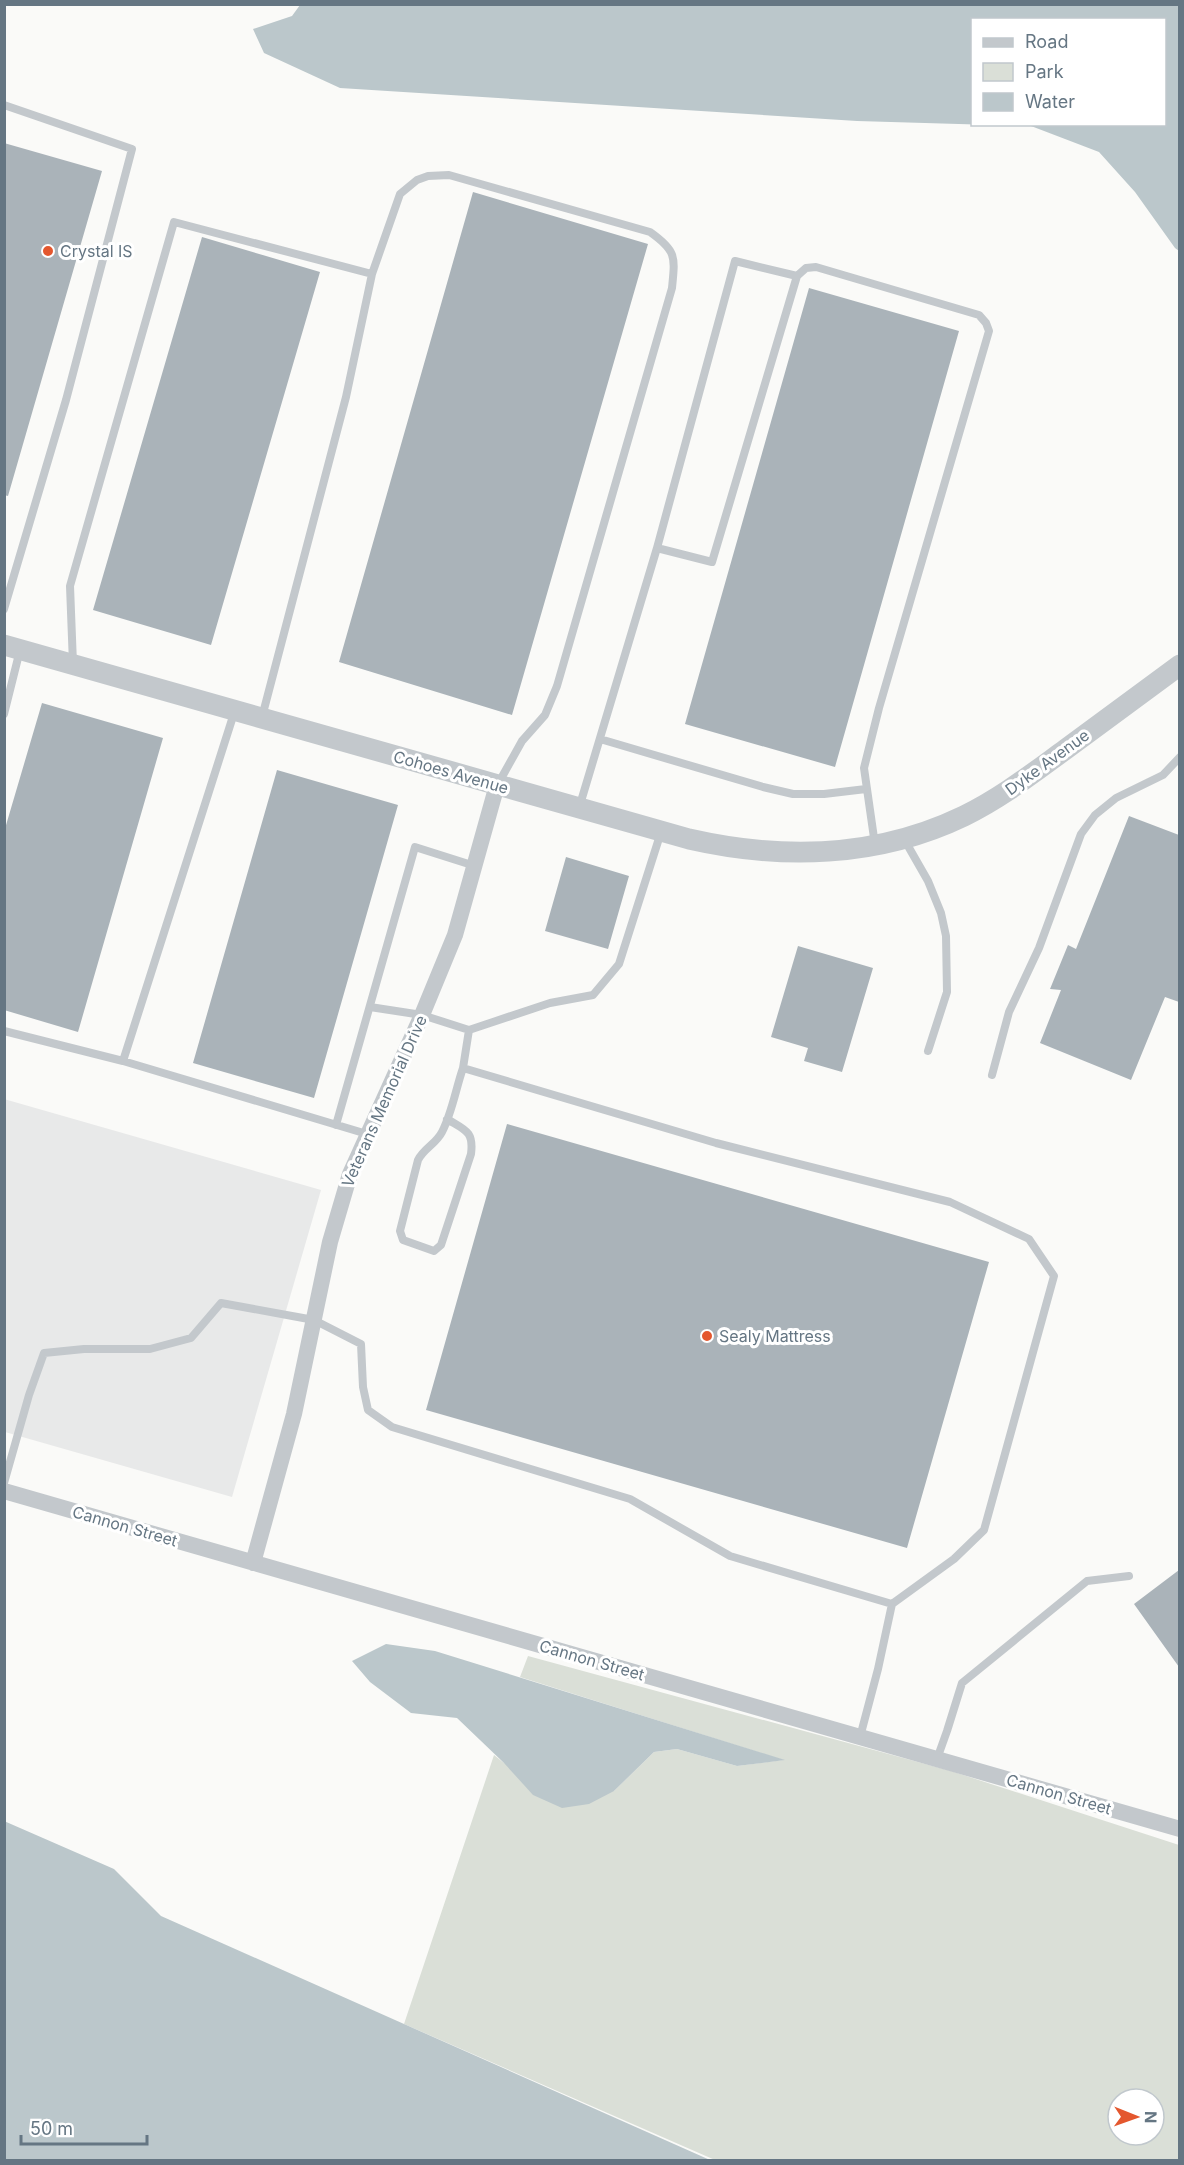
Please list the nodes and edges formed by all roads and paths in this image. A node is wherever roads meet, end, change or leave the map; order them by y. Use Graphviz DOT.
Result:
graph roads {
  1 [pos="4,105"];
  2 [pos="372,274"];
  3 [pos="797,276"];
  4 [pos="657,548"];
  5 [pos="4,609"];
  6 [pos="12,647"];
  7 [pos="73,664"];
  8 [pos="1179,665"];
  9 [pos="235,710"];
  10 [pos="4,714"];
  11 [pos="261,718"];
  12 [pos="600,739"];
  13 [pos="1179,757"];
  14 [pos="498,785"];
  15 [pos="866,789"];
  16 [pos="579,808"];
  17 [pos="661,831"];
  18 [pos="903,838"];
  19 [pos="875,845"];
  20 [pos="476,866"];
  21 [pos="370,1007"];
  22 [pos="422,1016"];
  23 [pos="469,1030"];
  24 [pos="4,1031"];
  25 [pos="928,1051"];
  26 [pos="123,1061"];
  27 [pos="463,1068"];
  28 [pos="992,1075"];
  29 [pos="447,1119"];
  30 [pos="336,1125"];
  31 [pos="367,1134"];
  32 [pos="314,1320"];
  33 [pos="4,1483"];
  34 [pos="4,1491"];
  35 [pos="253,1563"];
  36 [pos="1129,1576"];
  37 [pos="892,1604"];
  38 [pos="860,1737"];
  39 [pos="936,1759"];
  40 [pos="1179,1829"];
  1 -- 5 [label="lane"];
  2 -- 7 [label="lane"];
  2 -- 11 [label="lane"];
  2 -- 14 [label="lane"];
  3 -- 4 [label="lane"];
  3 -- 4 [label="lane"];
  3 -- 15 [label="lane"];
  4 -- 12 [label="lane"];
  6 -- 7 [label="street, Cohoes Avenue"];
  6 -- 10 [label="lane"];
  7 -- 9 [label="street, Cohoes Avenue"];
  8 -- 18 [label="street, Dyke Avenue"];
  9 -- 11 [label="street, Cohoes Avenue"];
  9 -- 26 [label="lane"];
  11 -- 14 [label="street, Cohoes Avenue"];
  12 -- 15 [label="lane"];
  12 -- 16 [label="lane"];
  13 -- 28 [label="lane"];
  14 -- 16 [label="street, Cohoes Avenue"];
  14 -- 20 [label="street, Veterans Memorial Drive"];
  15 -- 19 [label="lane"];
  16 -- 17 [label="street, Cohoes Avenue"];
  17 -- 19 [label="street, Cohoes Avenue"];
  17 -- 23 [label="lane"];
  18 -- 19 [label="street, Cohoes Avenue"];
  18 -- 25 [label="lane"];
  20 -- 21 [label="lane"];
  20 -- 22 [label="street, Veterans Memorial Drive"];
  21 -- 22 [label="lane"];
  21 -- 30 [label="lane"];
  22 -- 23 [label="lane"];
  22 -- 31 [label="street, Veterans Memorial Drive"];
  23 -- 27 [label="lane"];
  24 -- 26 [label="lane"];
  26 -- 30 [label="lane"];
  27 -- 29 [label="lane"];
  27 -- 37 [label="lane"];
  29 -- 29 [label="lane"];
  30 -- 31 [label="lane"];
  31 -- 32 [label="street, Veterans Memorial Drive"];
  32 -- 33 [label="lane"];
  32 -- 35 [label="street, Veterans Memorial Drive"];
  32 -- 37 [label="lane"];
  34 -- 35 [label="street, Cannon Street"];
  35 -- 38 [label="street, Cannon Street"];
  36 -- 39 [label="lane"];
  37 -- 38 [label="lane"];
  38 -- 39 [label="street, Cannon Street"];
  39 -- 40 [label="street, Cannon Street"];
}
